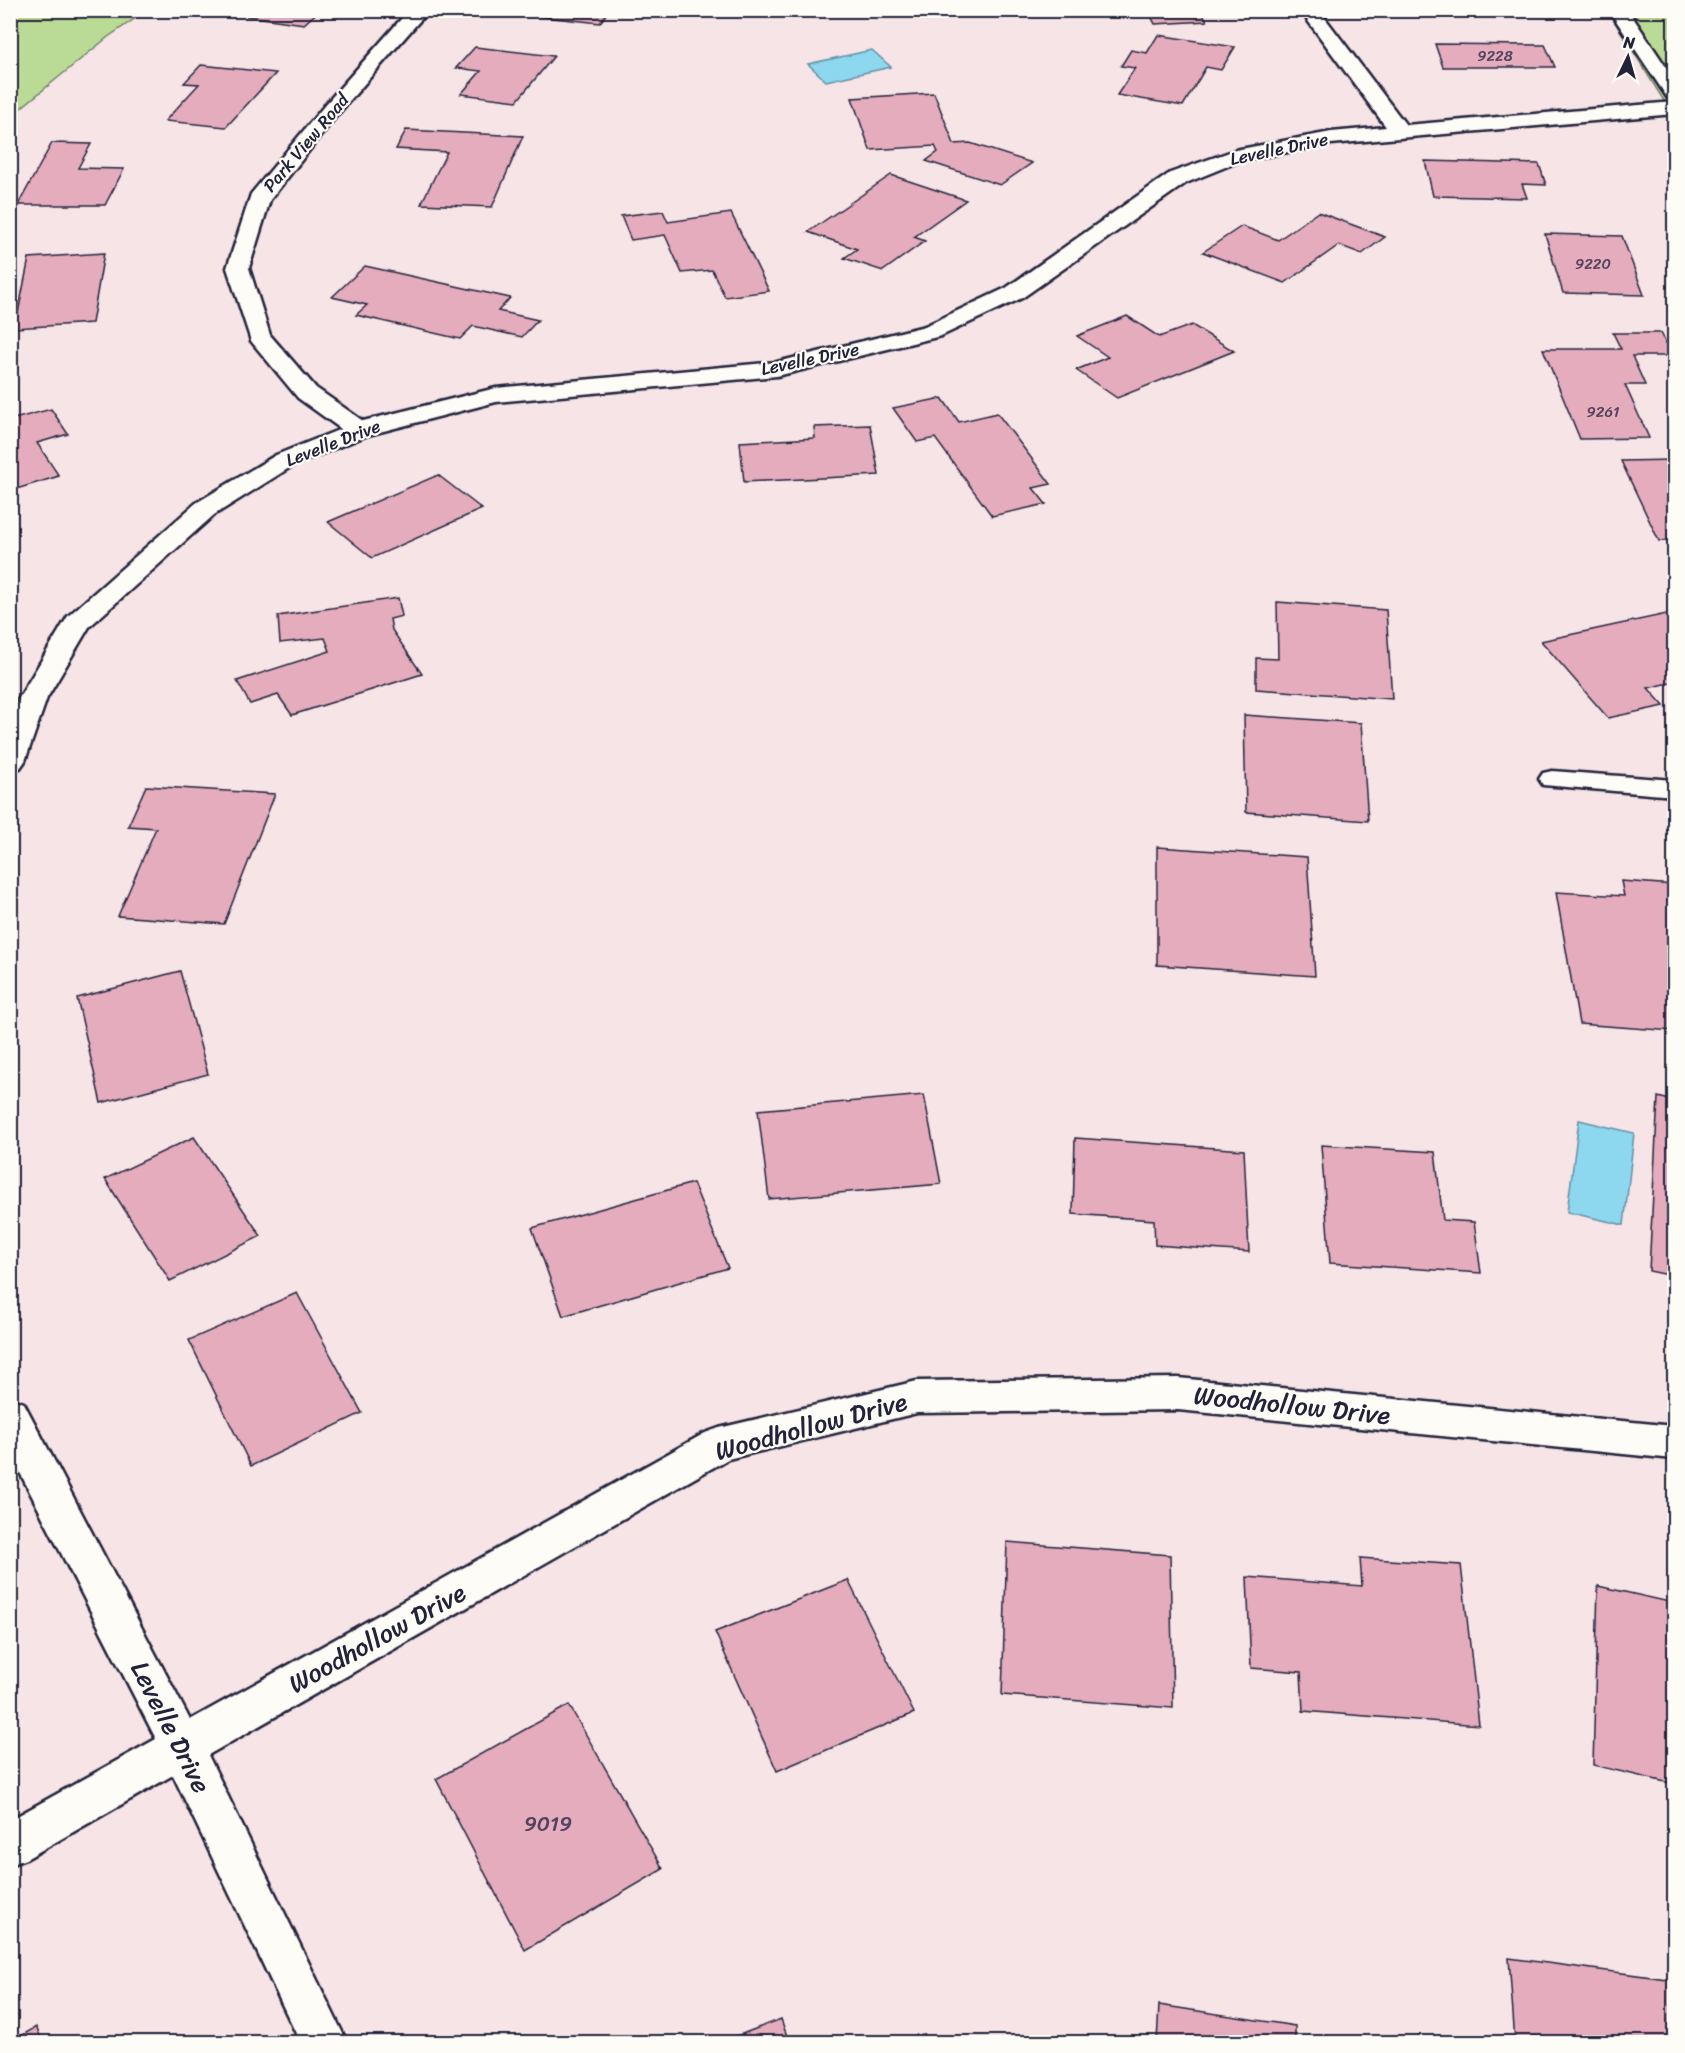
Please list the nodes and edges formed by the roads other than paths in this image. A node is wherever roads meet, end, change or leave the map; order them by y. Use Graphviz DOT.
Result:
graph roads {
  1 [pos="420,10"];
  2 [pos="1309,10"];
  3 [pos="1618,10"];
  4 [pos="1674,93"];
  5 [pos="1674,108"];
  6 [pos="1400,132"];
  7 [pos="359,430"];
  8 [pos="10,761"];
  9 [pos="1552,779"];
  10 [pos="1674,788"];
  11 [pos="10,1414"];
  12 [pos="1674,1443"];
  13 [pos="182,1747"];
  14 [pos="10,1844"];
  15 [pos="324,2043"];
  1 -- 7 [label="street, Park View Road"];
  2 -- 6 [label="street"];
  3 -- 4 [label="street"];
  5 -- 6 [label="street, Levelle Drive"];
  6 -- 7 [label="street, Levelle Drive"];
  7 -- 8 [label="street, Levelle Drive"];
  9 -- 10 [label="lane"];
  11 -- 13 [label="street, Levelle Drive"];
  12 -- 13 [label="street, Woodhollow Drive"];
  13 -- 14 [label="street, Woodhollow Drive"];
  13 -- 15 [label="street, Levelle Drive"];
}
